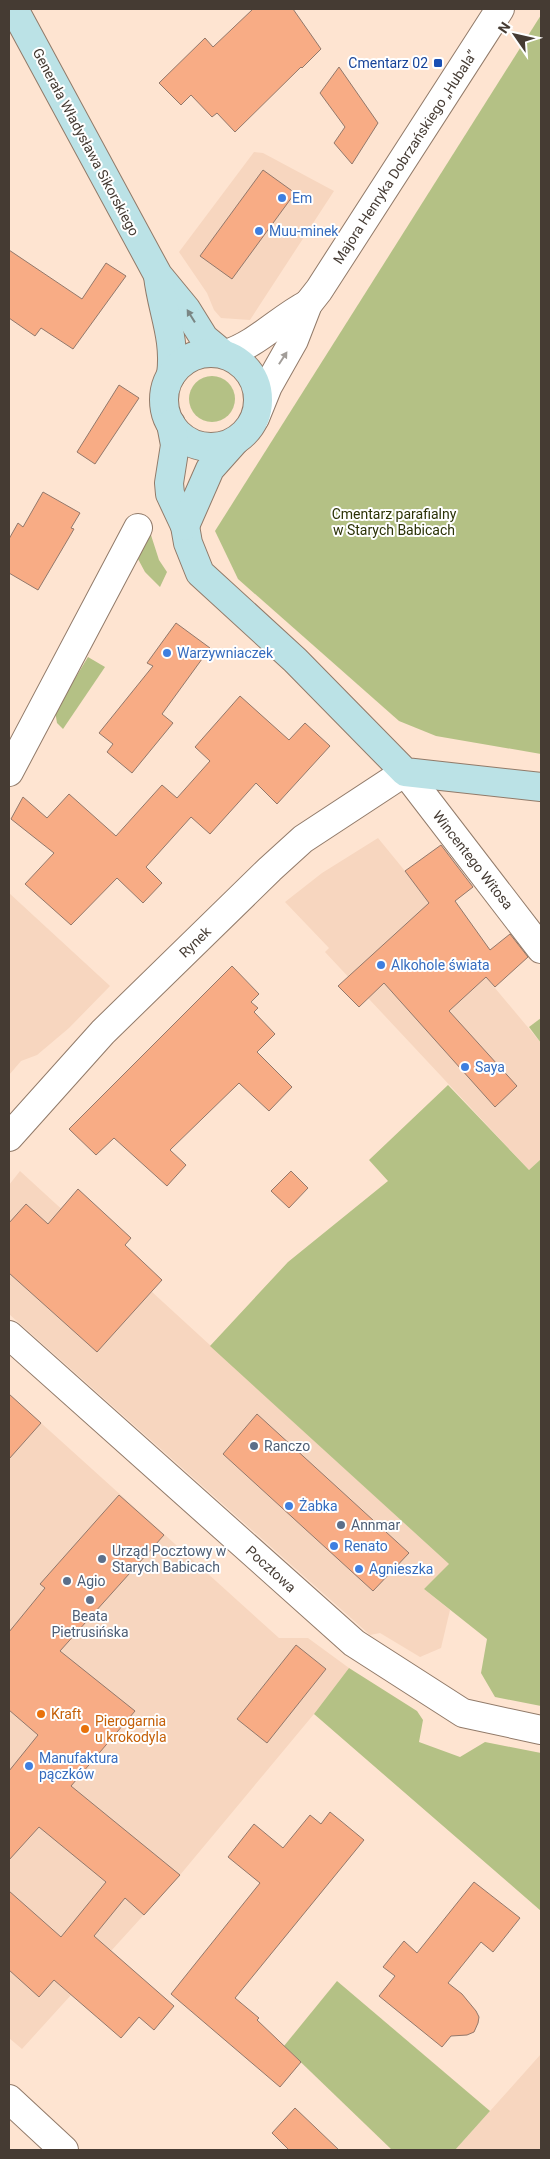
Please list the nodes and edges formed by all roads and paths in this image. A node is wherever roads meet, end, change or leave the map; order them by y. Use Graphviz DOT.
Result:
graph roads {
  1 [pos="14,9"];
  2 [pos="500,9"];
  3 [pos="158,275"];
  4 [pos="308,304"];
  5 [pos="224,354"];
  6 [pos="171,375"];
  7 [pos="255,418"];
  8 [pos="171,424"];
  9 [pos="235,441"];
  10 [pos="185,526"];
  11 [pos="138,528"];
  12 [pos="9,772"];
  13 [pos="405,772"];
  14 [pos="541,787"];
  15 [pos="541,949"];
  16 [pos="9,1137"];
  17 [pos="9,1335"];
  18 [pos="541,1730"];
  19 [pos="9,2099"];
  20 [pos="64,2150"];
  1 -- 3 [label="main road, Generała Władysława Sikorskiego"];
  2 -- 4 [label="street, Majora Henryka Dobrzańskiego „Hubala”"];
  5 -- 3 [label="main road, Generała Władysława Sikorskiego, one-way"];
  3 -- 6 [label="main road, Generała Władysława Sikorskiego"];
  4 -- 5 [label="street, Majora Henryka Dobrzańskiego „Hubala”"];
  7 -- 4 [label="street, Majora Henryka Dobrzańskiego „Hubala”, one-way"];
  5 -- 6 [label="main road"];
  5 -- 7 [label="main road"];
  6 -- 8 [label="main road"];
  7 -- 9 [label="main road"];
  8 -- 9 [label="main road"];
  8 -- 10 [label="main road"];
  9 -- 10 [label="main road"];
  10 -- 13 [label="main road"];
  11 -- 12 [label="street"];
  13 -- 14 [label="main road"];
  13 -- 15 [label="street, Wincentego Witosa"];
  13 -- 16 [label="street, Rynek"];
  17 -- 18 [label="street, Pocztowa"];
  19 -- 20 [label="street"];
}
